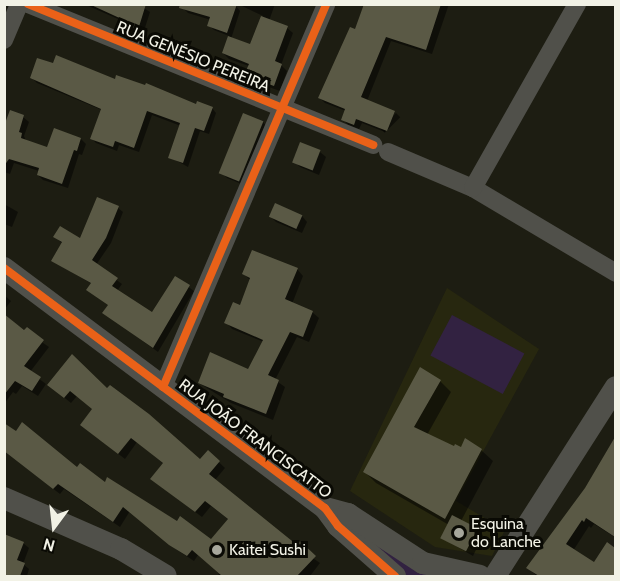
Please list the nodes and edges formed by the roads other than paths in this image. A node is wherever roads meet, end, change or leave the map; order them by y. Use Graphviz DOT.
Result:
graph roads {
  1 [pos="20,4"];
  2 [pos="28,4"];
  3 [pos="326,4"];
  4 [pos="577,4"];
  5 [pos="4,40"];
  6 [pos="282,107"];
  7 [pos="472,188"];
  8 [pos="4,268"];
  9 [pos="615,273"];
  10 [pos="163,387"];
  11 [pos="615,387"];
  12 [pos="4,498"];
  13 [pos="325,508"];
  14 [pos="166,576"];
  15 [pos="395,576"];
  16 [pos="480,576"];
  17 [pos="495,576"];
  1 -- 5 [label="street"];
  2 -- 6 [label="street, RUA GENÉSIO PEREIRA"];
  3 -- 6 [label="street"];
  4 -- 7 [label="street"];
  6 -- 7 [label="street, RUA GENÉSIO PEREIRA"];
  6 -- 10 [label="street"];
  7 -- 9 [label="street, RUA GENÉSIO PEREIRA"];
  8 -- 10 [label="street, RUA JOÃO FRANCISCATTO"];
  10 -- 13 [label="street, RUA JOÃO FRANCISCATTO"];
  11 -- 17 [label="street"];
  12 -- 14 [label="street"];
  13 -- 15 [label="street, RUA JOÃO FRANCISCATTO"];
  13 -- 16 [label="street, RUA JOÃO FRANCISCATTO"];
}
